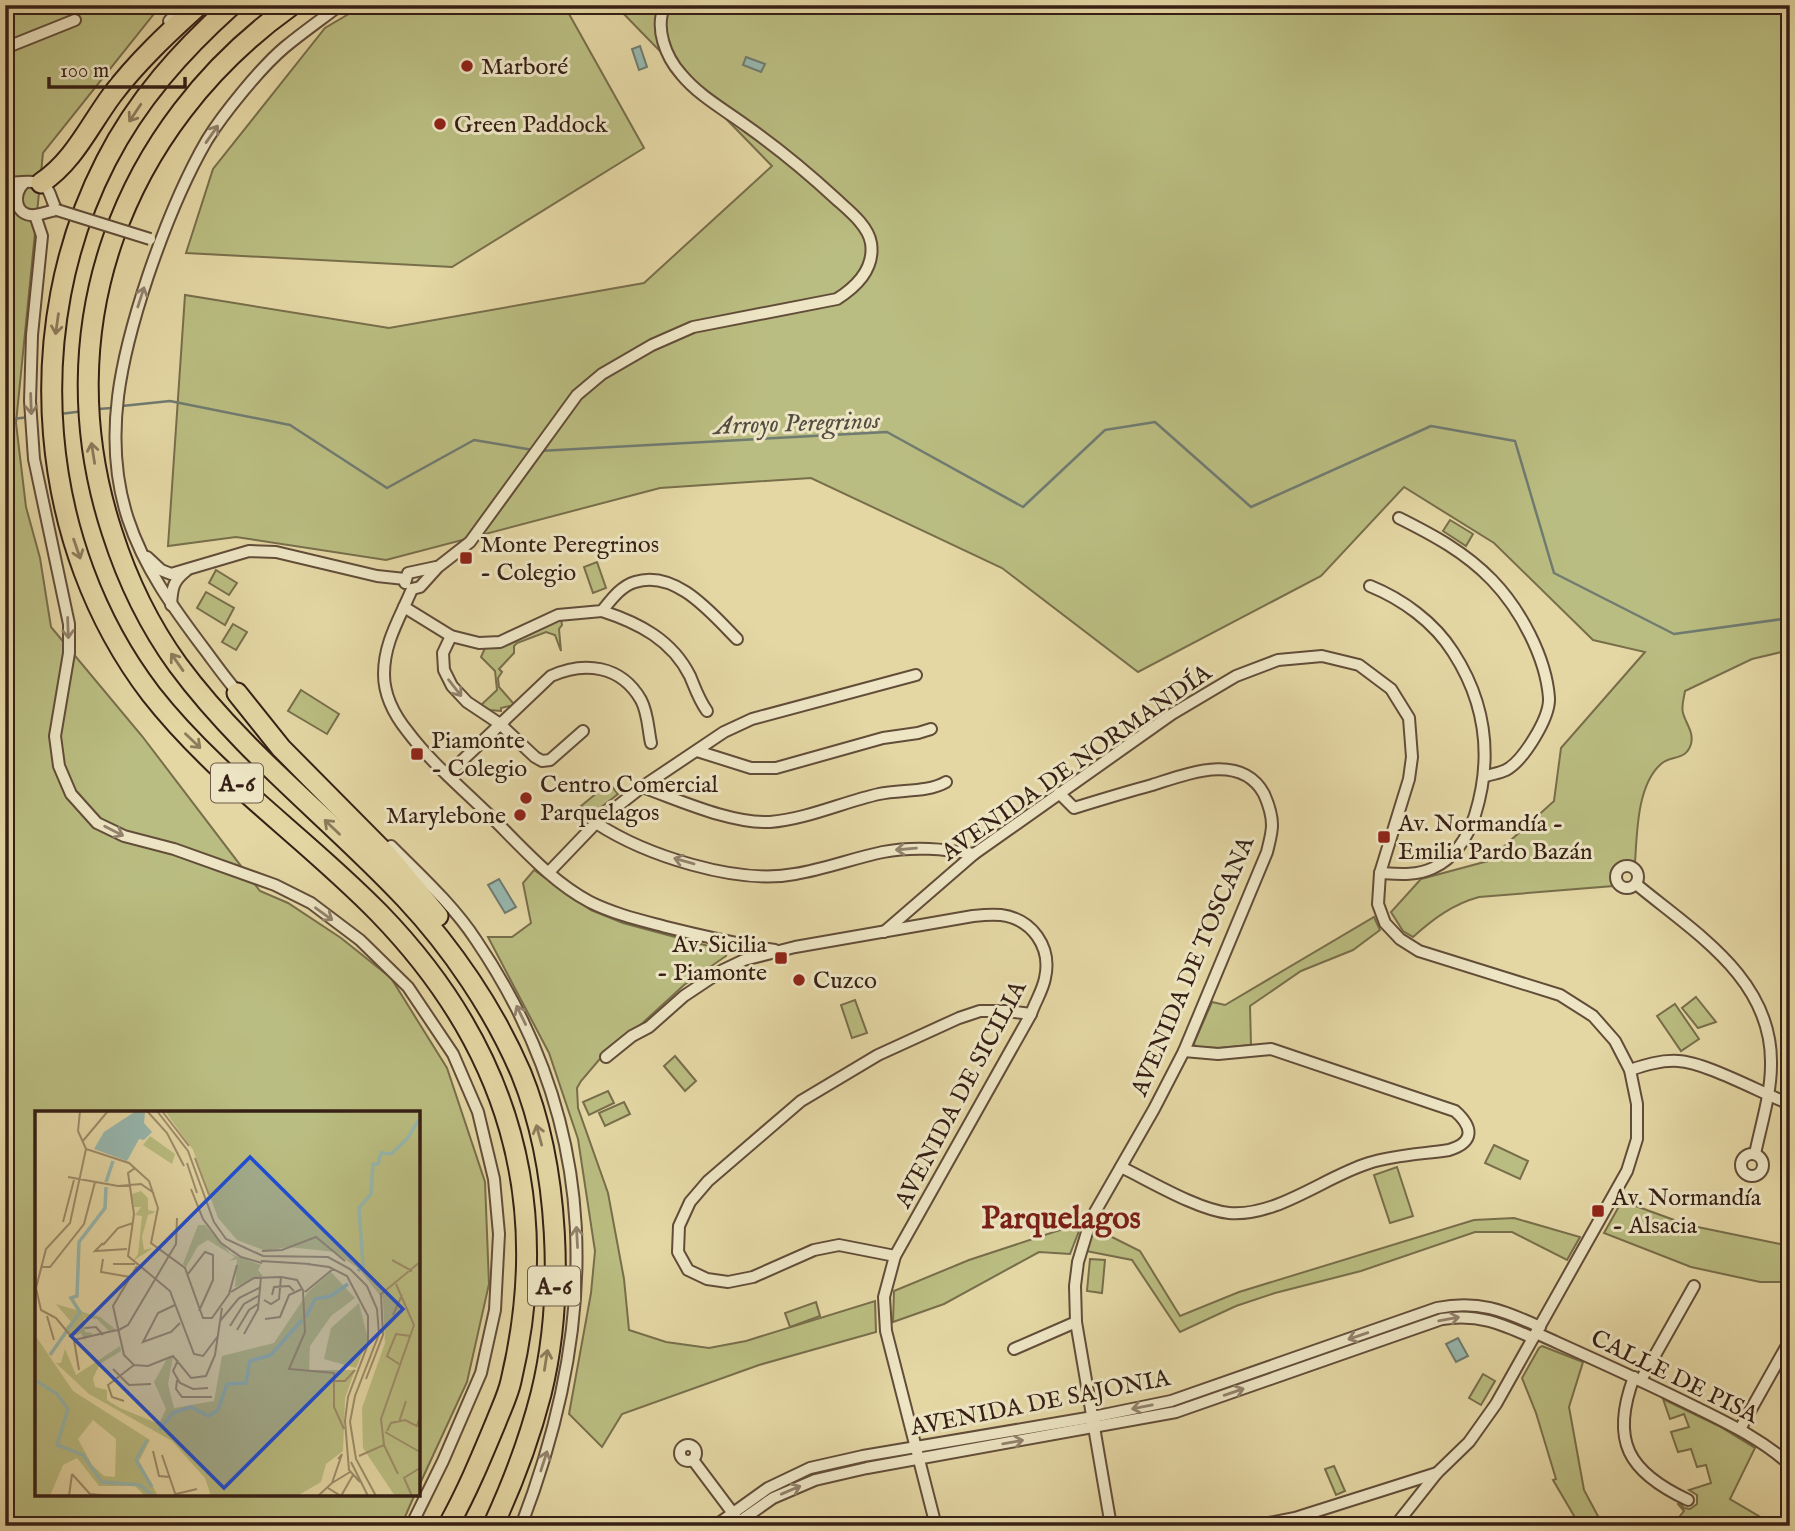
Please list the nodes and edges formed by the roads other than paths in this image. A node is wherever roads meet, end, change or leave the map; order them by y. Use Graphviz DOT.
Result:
graph roads {
  1 [pos="184,5"];
  2 [pos="199,5"];
  3 [pos="232,5"];
  4 [pos="292,5"];
  5 [pos="340,5"];
  6 [pos="665,5"];
  7 [pos="75,20"];
  8 [pos="5,48"];
  9 [pos="5,183"];
  10 [pos="38,187"];
  11 [pos="5,197"];
  12 [pos="17,204"];
  13 [pos="57,210"];
  14 [pos="40,213"];
  15 [pos="169,216"];
  16 [pos="150,239"];
  17 [pos="155,256"];
  18 [pos="1399,518"];
  19 [pos="141,552"];
  20 [pos="439,567"];
  21 [pos="188,569"];
  22 [pos="417,572"];
  23 [pos="405,579"];
  24 [pos="422,583"];
  25 [pos="1370,586"];
  26 [pos="412,589"];
  27 [pos="171,605"];
  28 [pos="404,607"];
  29 [pos="602,611"];
  30 [pos="452,636"];
  31 [pos="737,639"];
  32 [pos="916,675"];
  33 [pos="237,693"];
  34 [pos="706,711"];
  35 [pos="500,724"];
  36 [pos="931,729"];
  37 [pos="583,731"];
  38 [pos="651,743"];
  39 [pos="697,751"];
  40 [pos="448,774"];
  41 [pos="1486,776"];
  42 [pos="946,782"];
  43 [pos="642,787"];
  44 [pos="1059,793"];
  45 [pos="596,823"];
  46 [pos="974,854"];
  47 [pos="549,872"];
  48 [pos="1380,873"];
  49 [pos="1636,884"];
  50 [pos="884,932"];
  51 [pos="722,941"];
  52 [pos="779,951"];
  53 [pos="744,960"];
  54 [pos="1031,1014"];
  55 [pos="1184,1051"];
  56 [pos="606,1057"];
  57 [pos="1630,1070"];
  58 [pos="521,1074"];
  59 [pos="1767,1096"];
  60 [pos="1790,1104"];
  61 [pos="1755,1154"];
  62 [pos="1121,1167"];
  63 [pos="895,1256"];
  64 [pos="1694,1286"];
  65 [pos="1076,1322"];
  66 [pos="1536,1333"];
  67 [pos="1790,1340"];
  68 [pos="1014,1349"];
  69 [pos="1638,1378"];
  70 [pos="1093,1422"];
  71 [pos="1740,1429"];
  72 [pos="916,1447"];
  73 [pos="919,1459"];
  74 [pos="693,1460"];
  75 [pos="1790,1465"];
  76 [pos="1437,1473"];
  77 [pos="1688,1500"];
  78 [pos="735,1520"];
  79 [pos="1298,1522"];
  80 [pos="411,1526"];
  81 [pos="448,1526"];
  82 [pos="493,1526"];
  83 [pos="521,1526"];
  84 [pos="715,1526"];
  85 [pos="936,1526"];
  86 [pos="1111,1526"];
  87 [pos="1253,1526"];
  88 [pos="1395,1526"];
  1 -- 10 [label="street"];
  2 -- 10 [label="highway"];
  3 -- 81 [label="highway, A-6, one-way"];
  58 -- 4 [label="highway, A-6, one-way"];
  15 -- 5 [label="street, one-way"];
  6 -- 20 [label="street"];
  7 -- 8 [label="street"];
  9 -- 10 [label="street"];
  10 -- 12 [label="street"];
  10 -- 13 [label="street"];
  10 -- 14 [label="street"];
  11 -- 12 [label="street"];
  12 -- 14 [label="street"];
  13 -- 14 [label="street"];
  13 -- 16 [label="street, bridge"];
  14 -- 80 [label="street, one-way"];
  15 -- 16 [label="street"];
  15 -- 17 [label="street"];
  16 -- 17 [label="street"];
  19 -- 17 [label="street, one-way"];
  18 -- 41 [label="street"];
  19 -- 21 [label="street"];
  19 -- 27 [label="street"];
  20 -- 22 [label="street"];
  20 -- 24 [label="street"];
  21 -- 23 [label="street"];
  21 -- 27 [label="street"];
  22 -- 23 [label="street"];
  22 -- 24 [label="street"];
  23 -- 26 [label="street"];
  24 -- 26 [label="street"];
  25 -- 41 [label="street"];
  26 -- 28 [label="street"];
  27 -- 33 [label="street"];
  28 -- 30 [label="street"];
  28 -- 40 [label="street"];
  29 -- 30 [label="street"];
  29 -- 31 [label="street"];
  29 -- 34 [label="street"];
  30 -- 35 [label="street, one-way"];
  32 -- 39 [label="street"];
  33 -- 58 [label="highway"];
  83 -- 33 [label="street, one-way"];
  35 -- 37 [label="street"];
  35 -- 38 [label="street"];
  35 -- 40 [label="street"];
  36 -- 39 [label="street"];
  39 -- 43 [label="street"];
  40 -- 47 [label="street"];
  41 -- 48 [label="street"];
  42 -- 43 [label="street"];
  43 -- 45 [label="street"];
  44 -- 46 [label="street, AVENIDA DE NORMANDÍA"];
  44 -- 48 [label="street, AVENIDA DE NORMANDÍA"];
  44 -- 55 [label="street, AVENIDA DE TOSCANA"];
  46 -- 45 [label="street, one-way"];
  45 -- 47 [label="street"];
  46 -- 50 [label="street, AVENIDA DE NORMANDÍA"];
  47 -- 51 [label="street"];
  48 -- 57 [label="street, AVENIDA DE NORMANDÍA"];
  49 -- 59 [label="street"];
  50 -- 52 [label="street, AVENIDA DE SICILIA"];
  50 -- 54 [label="street, AVENIDA DE SICILIA"];
  51 -- 52 [label="street"];
  51 -- 53 [label="street"];
  52 -- 53 [label="street, AVENIDA DE SICILIA"];
  53 -- 56 [label="street, AVENIDA DE SICILIA"];
  54 -- 63 [label="street, AVENIDA DE SICILIA"];
  54 -- 63 [label="street"];
  55 -- 62 [label="street, AVENIDA DE TOSCANA"];
  55 -- 62 [label="street"];
  57 -- 59 [label="street"];
  57 -- 66 [label="street, AVENIDA DE NORMANDÍA"];
  82 -- 58 [label="highway, A-6, one-way"];
  59 -- 60 [label="street"];
  59 -- 61 [label="street"];
  62 -- 65 [label="street, AVENIDA DE TOSCANA"];
  63 -- 72 [label="street, AVENIDA DE SICILIA"];
  64 -- 69 [label="street"];
  65 -- 68 [label="street"];
  65 -- 70 [label="street, AVENIDA DE TOSCANA"];
  66 -- 69 [label="street, CALLE DE PISA"];
  66 -- 70 [label="street, AVENIDA DE SAJONIA"];
  66 -- 76 [label="street, AVENIDA DE NORMANDÍA"];
  67 -- 71 [label="street"];
  69 -- 71 [label="street, CALLE DE PISA"];
  69 -- 77 [label="street"];
  70 -- 72 [label="street, AVENIDA DE SAJONIA"];
  73 -- 70 [label="street, AVENIDA DE SAJONIA, one-way"];
  70 -- 86 [label="street, AVENIDA DE TOSCANA"];
  71 -- 75 [label="street, CALLE DE PISA"];
  72 -- 73 [label="street, AVENIDA DE SICILIA"];
  72 -- 78 [label="street, AVENIDA DE SAJONIA"];
  78 -- 73 [label="street, AVENIDA DE SAJONIA, one-way"];
  73 -- 85 [label="street, AVENIDA DE SICILIA"];
  74 -- 78 [label="street"];
  76 -- 79 [label="street"];
  76 -- 88 [label="street, AVENIDA DE NORMANDÍA"];
  78 -- 84 [label="street, AVENIDA DE SAJONIA"];
  79 -- 87 [label="street"];
}
